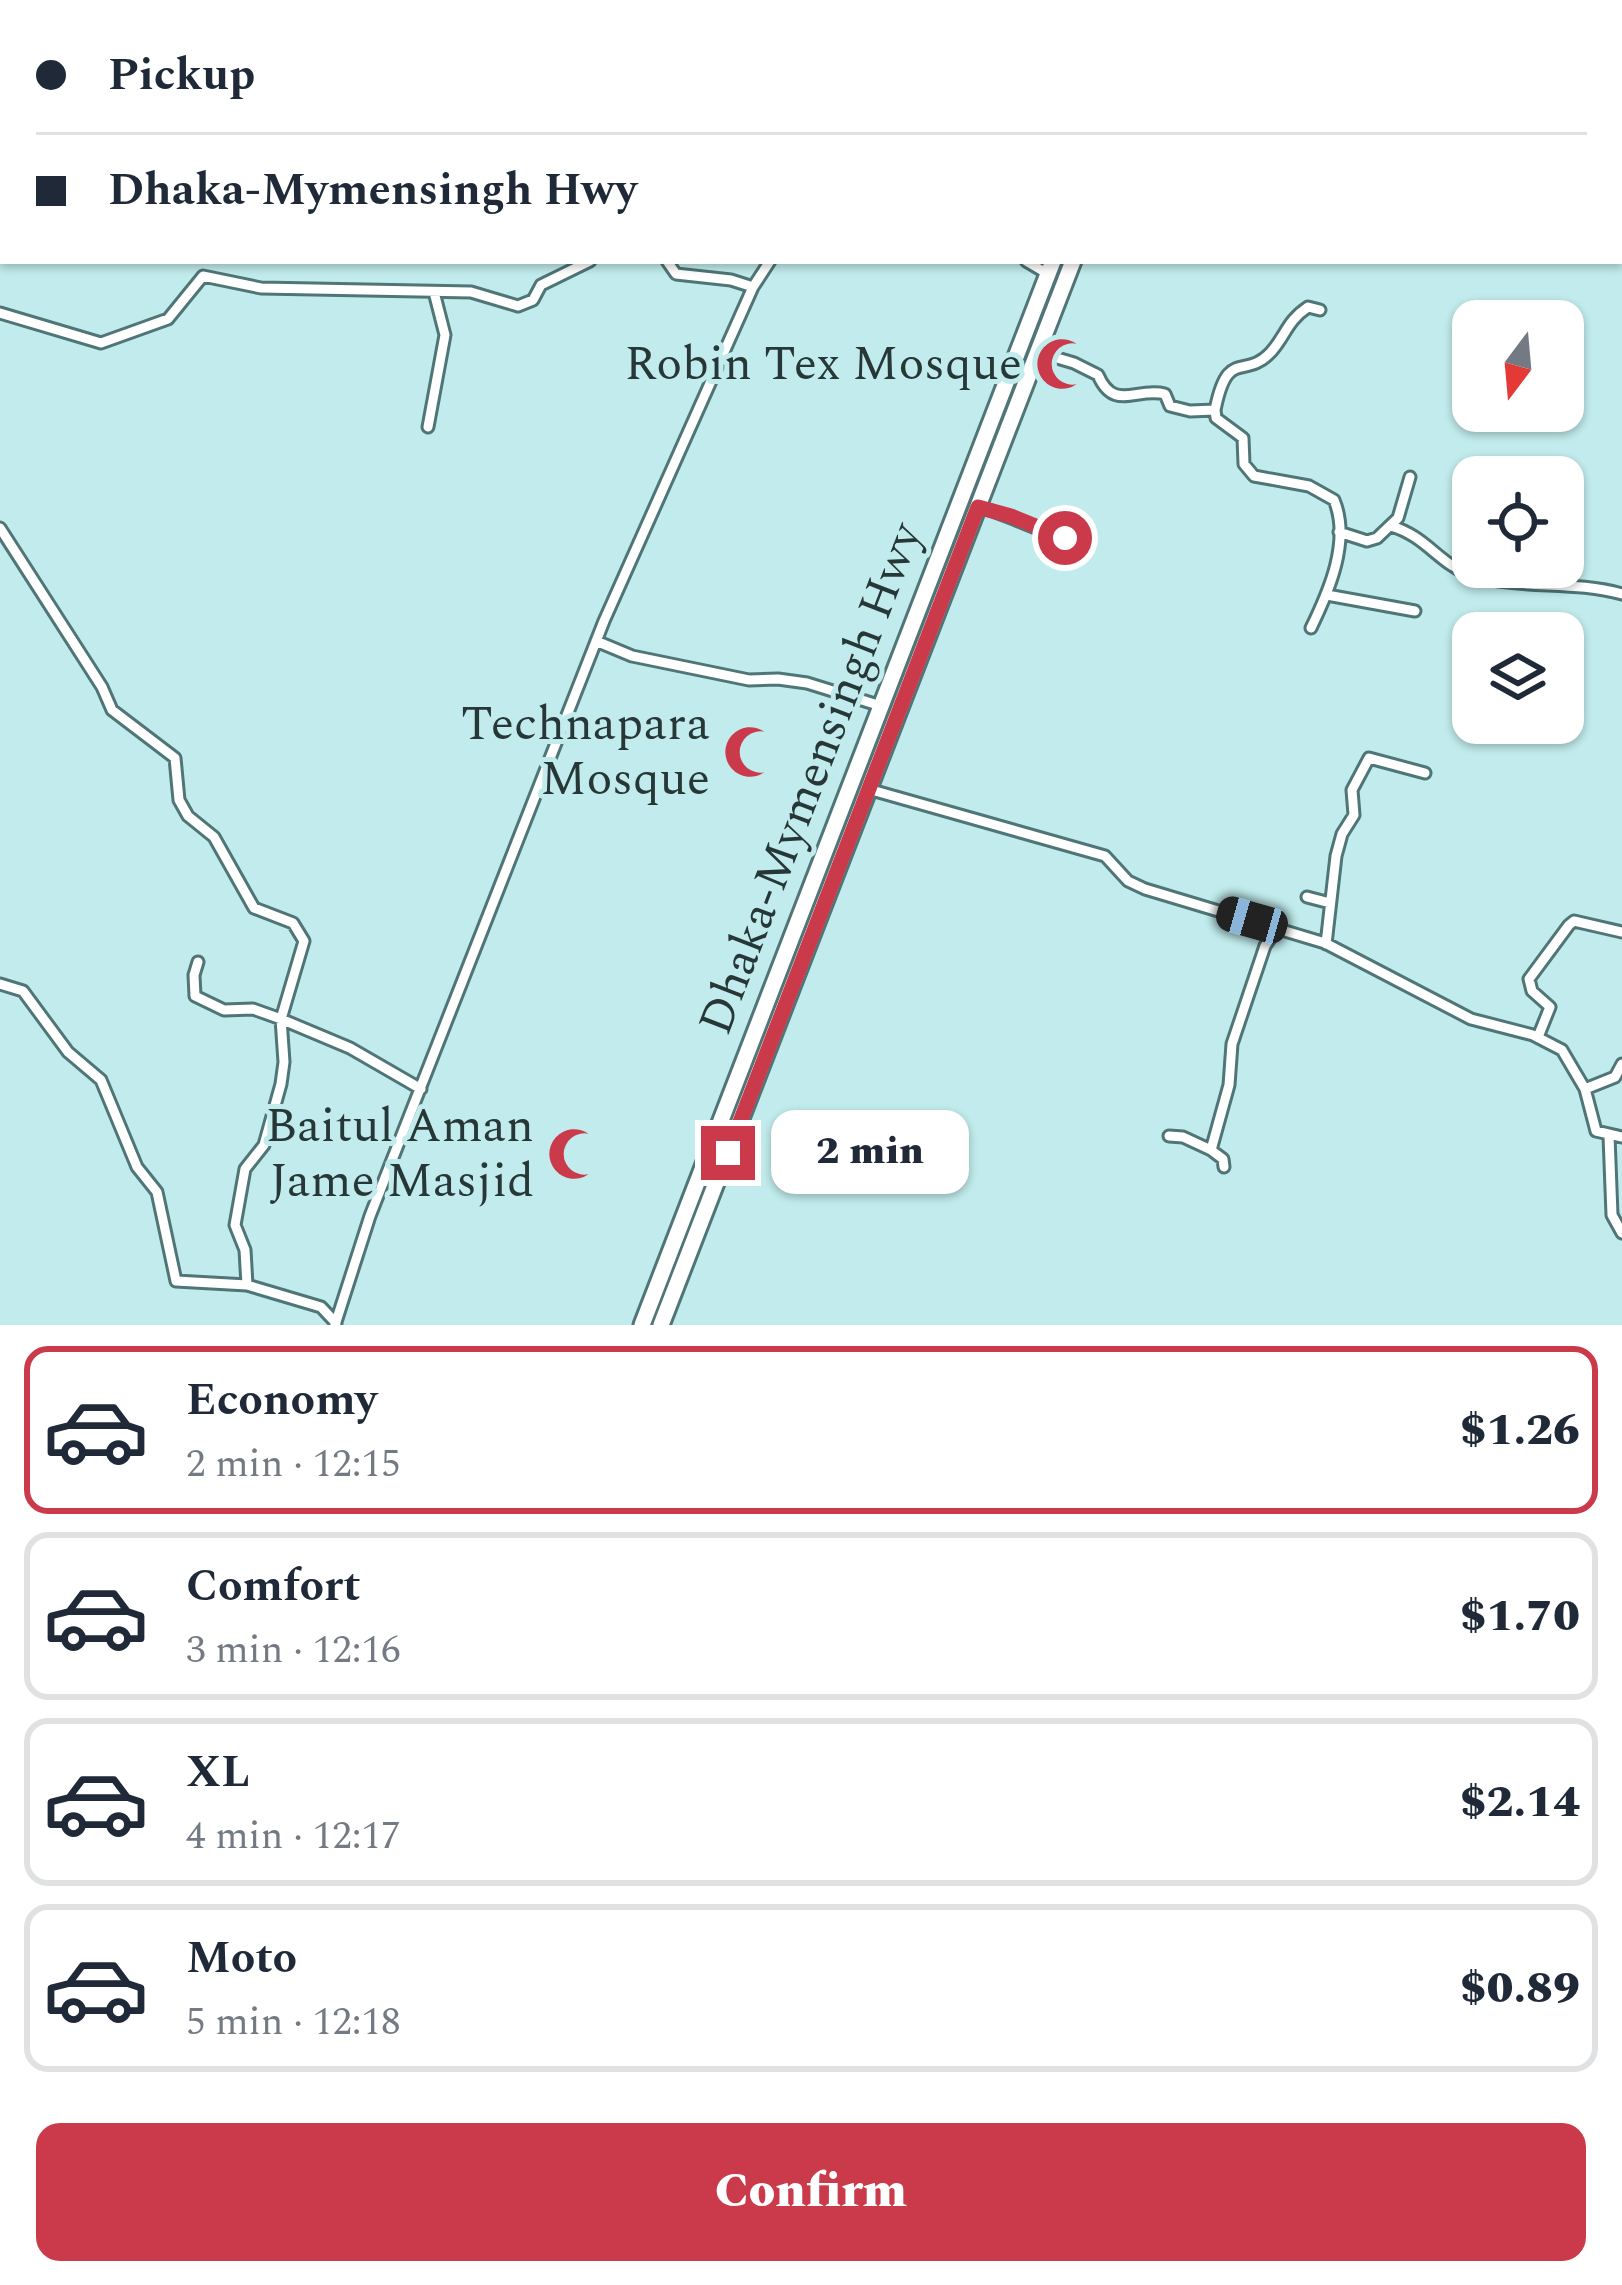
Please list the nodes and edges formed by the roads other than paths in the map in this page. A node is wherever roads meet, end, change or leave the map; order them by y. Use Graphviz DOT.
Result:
graph roads {
  1 [pos="584,264"];
  2 [pos="670,264"];
  3 [pos="768,264"];
  4 [pos="1071,264"];
  5 [pos="1050,268"];
  6 [pos="753,287"];
  7 [pos="434,292"];
  8 [pos="1320,310"];
  9 [pos="0,313"];
  10 [pos="1037,352"];
  11 [pos="1215,410"];
  12 [pos="428,427"];
  13 [pos="1410,477"];
  14 [pos="978,507"];
  15 [pos="1391,526"];
  16 [pos="0,528"];
  17 [pos="1339,532"];
  18 [pos="1083,536"];
  19 [pos="1622,593"];
  20 [pos="1327,595"];
  21 [pos="1414,611"];
  22 [pos="1311,628"];
  23 [pos="596,641"];
  24 [pos="881,706"];
  25 [pos="1425,772"];
  26 [pos="868,789"];
  27 [pos="1307,897"];
  28 [pos="1330,904"];
  29 [pos="1276,928"];
  30 [pos="1622,932"];
  31 [pos="1326,944"];
  32 [pos="198,962"];
  33 [pos="0,984"];
  34 [pos="281,1019"];
  35 [pos="1538,1037"];
  36 [pos="1622,1064"];
  37 [pos="421,1089"];
  38 [pos="1585,1089"];
  39 [pos="1168,1136"];
  40 [pos="1609,1136"];
  41 [pos="1622,1137"];
  42 [pos="1211,1150"];
  43 [pos="1224,1167"];
  44 [pos="1622,1233"];
  45 [pos="247,1285"];
  46 [pos="336,1324"];
  47 [pos="642,1325"];
  48 [pos="661,1325"];
  1 -- 7 [label="street"];
  2 -- 6 [label="street"];
  3 -- 6 [label="street"];
  4 -- 10 [label="highway, Dhaka-Mymensingh Hwy"];
  5 -- 24 [label="highway, Dhaka-Mymensingh Hwy"];
  6 -- 23 [label="street"];
  7 -- 9 [label="street"];
  7 -- 12 [label="street"];
  8 -- 11 [label="street"];
  10 -- 11 [label="street"];
  10 -- 14 [label="highway, Dhaka-Mymensingh Hwy"];
  11 -- 17 [label="street"];
  13 -- 15 [label="street"];
  14 -- 18 [label="street"];
  14 -- 26 [label="highway, Dhaka-Mymensingh Hwy"];
  15 -- 17 [label="street"];
  15 -- 19 [label="street"];
  16 -- 34 [label="street"];
  17 -- 20 [label="street"];
  20 -- 21 [label="street"];
  20 -- 22 [label="street"];
  23 -- 24 [label="street"];
  23 -- 37 [label="street"];
  24 -- 47 [label="highway, Dhaka-Mymensingh Hwy"];
  25 -- 28 [label="street"];
  26 -- 29 [label="street"];
  26 -- 48 [label="highway, Dhaka-Mymensingh Hwy"];
  27 -- 28 [label="street"];
  28 -- 31 [label="street"];
  29 -- 31 [label="street"];
  29 -- 42 [label="street"];
  30 -- 35 [label="street"];
  31 -- 35 [label="street"];
  32 -- 34 [label="street"];
  33 -- 45 [label="street"];
  34 -- 37 [label="street"];
  34 -- 45 [label="street"];
  35 -- 38 [label="street"];
  36 -- 38 [label="street"];
  37 -- 46 [label="street"];
  38 -- 40 [label="street"];
  39 -- 42 [label="street"];
  40 -- 41 [label="street"];
  40 -- 44 [label="street"];
  42 -- 43 [label="street"];
  45 -- 46 [label="street"];
}
